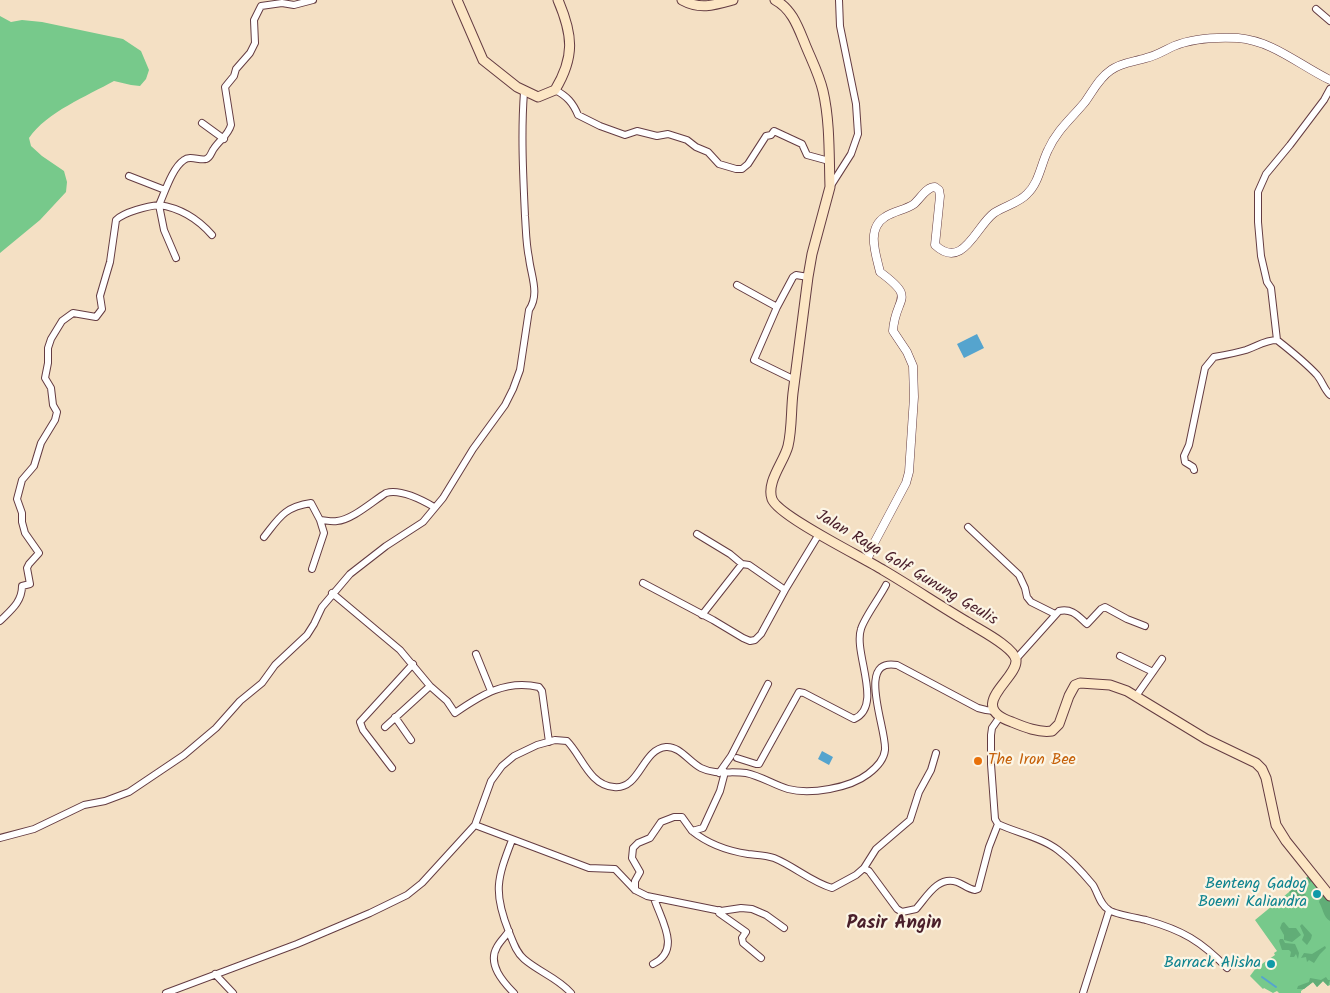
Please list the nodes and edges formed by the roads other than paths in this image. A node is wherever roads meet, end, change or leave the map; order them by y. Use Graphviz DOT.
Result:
graph roads {
  1 [pos="313,0"];
  2 [pos="457,0"];
  3 [pos="558,0"];
  4 [pos="682,0"];
  5 [pos="733,0"];
  6 [pos="775,0"];
  7 [pos="839,0"];
  8 [pos="260,3"];
  9 [pos="1316,9"];
  10 [pos="1330,20"];
  11 [pos="1330,80"];
  12 [pos="1330,89"];
  13 [pos="555,90"];
  14 [pos="524,92"];
  15 [pos="202,123"];
  16 [pos="224,139"];
  17 [pos="828,161"];
  18 [pos="129,176"];
  19 [pos="830,187"];
  20 [pos="165,190"];
  21 [pos="159,205"];
  22 [pos="212,235"];
  23 [pos="176,258"];
  24 [pos="808,277"];
  25 [pos="737,286"];
  26 [pos="777,307"];
  27 [pos="1278,340"];
  28 [pos="795,380"];
  29 [pos="1330,396"];
  30 [pos="1194,470"];
  31 [pos="434,507"];
  32 [pos="320,520"];
  33 [pos="968,527"];
  34 [pos="697,534"];
  35 [pos="819,534"];
  36 [pos="264,537"];
  37 [pos="867,561"];
  38 [pos="742,564"];
  39 [pos="312,569"];
  40 [pos="643,584"];
  41 [pos="886,585"];
  42 [pos="785,590"];
  43 [pos="332,593"];
  44 [pos="1055,614"];
  45 [pos="702,615"];
  46 [pos="0,621"];
  47 [pos="1145,626"];
  48 [pos="476,654"];
  49 [pos="1120,656"];
  50 [pos="1016,659"];
  51 [pos="1162,659"];
  52 [pos="413,664"];
  53 [pos="1153,672"];
  54 [pos="864,675"];
  55 [pos="875,676"];
  56 [pos="768,684"];
  57 [pos="430,686"];
  58 [pos="490,691"];
  59 [pos="1136,696"];
  60 [pos="997,714"];
  61 [pos="395,717"];
  62 [pos="385,727"];
  63 [pos="411,740"];
  64 [pos="550,742"];
  65 [pos="936,753"];
  66 [pos="737,758"];
  67 [pos="392,768"];
  68 [pos="722,772"];
  69 [pos="998,824"];
  70 [pos="475,826"];
  71 [pos="692,831"];
  72 [pos="0,838"];
  73 [pos="512,840"];
  74 [pos="864,868"];
  75 [pos="635,890"];
  76 [pos="1330,896"];
  77 [pos="654,898"];
  78 [pos="719,910"];
  79 [pos="1109,911"];
  80 [pos="784,928"];
  81 [pos="509,931"];
  82 [pos="761,958"];
  83 [pos="653,964"];
  84 [pos="1227,968"];
  85 [pos="215,974"];
  86 [pos="166,993"];
  87 [pos="233,993"];
  88 [pos="514,993"];
  89 [pos="571,993"];
  90 [pos="1082,993"];
  1 -- 8 [label="street"];
  2 -- 14 [label="main road"];
  3 -- 13 [label="main road"];
  4 -- 5 [label="main road"];
  6 -- 17 [label="main road, Jalan Raya Golf Gunung Geulis"];
  7 -- 19 [label="street"];
  8 -- 16 [label="street"];
  9 -- 10 [label="street"];
  11 -- 37 [label="street"];
  12 -- 27 [label="street"];
  13 -- 14 [label="main road"];
  13 -- 17 [label="street"];
  14 -- 31 [label="street"];
  15 -- 16 [label="street"];
  16 -- 20 [label="street"];
  17 -- 19 [label="main road, Jalan Raya Golf Gunung Geulis"];
  18 -- 20 [label="street"];
  19 -- 24 [label="main road, Jalan Raya Golf Gunung Geulis"];
  20 -- 21 [label="street"];
  21 -- 22 [label="street"];
  21 -- 23 [label="street"];
  21 -- 46 [label="street"];
  24 -- 26 [label="street"];
  24 -- 28 [label="main road, Jalan Raya Golf Gunung Geulis"];
  25 -- 26 [label="street"];
  26 -- 28 [label="street"];
  27 -- 29 [label="street"];
  27 -- 30 [label="street"];
  28 -- 35 [label="main road, Jalan Raya Golf Gunung Geulis"];
  31 -- 32 [label="street"];
  31 -- 43 [label="street"];
  32 -- 36 [label="street"];
  32 -- 39 [label="street"];
  33 -- 44 [label="street"];
  34 -- 38 [label="street"];
  35 -- 37 [label="main road, Jalan Raya Golf Gunung Geulis"];
  35 -- 42 [label="street"];
  37 -- 50 [label="main road, Jalan Raya Golf Gunung Geulis"];
  38 -- 42 [label="street"];
  38 -- 45 [label="street"];
  40 -- 45 [label="street"];
  41 -- 54 [label="street"];
  42 -- 45 [label="street"];
  43 -- 52 [label="street"];
  43 -- 72 [label="street"];
  44 -- 47 [label="street"];
  44 -- 50 [label="street"];
  48 -- 58 [label="street"];
  49 -- 53 [label="street"];
  50 -- 60 [label="main road"];
  51 -- 53 [label="street"];
  52 -- 57 [label="street"];
  52 -- 67 [label="street"];
  53 -- 59 [label="street"];
  54 -- 55 [label="street"];
  54 -- 66 [label="street"];
  55 -- 60 [label="street"];
  55 -- 68 [label="street"];
  56 -- 68 [label="street"];
  57 -- 58 [label="street"];
  57 -- 61 [label="street"];
  58 -- 64 [label="street"];
  59 -- 60 [label="main road"];
  59 -- 76 [label="main road"];
  60 -- 69 [label="street"];
  61 -- 62 [label="street"];
  61 -- 63 [label="street"];
  64 -- 68 [label="street"];
  64 -- 70 [label="street"];
  65 -- 74 [label="street"];
  68 -- 71 [label="street"];
  69 -- 74 [label="street"];
  69 -- 79 [label="street"];
  70 -- 73 [label="street"];
  70 -- 85 [label="street"];
  71 -- 74 [label="street"];
  71 -- 75 [label="street"];
  73 -- 75 [label="street"];
  73 -- 81 [label="street"];
  75 -- 77 [label="street"];
  77 -- 78 [label="street"];
  77 -- 83 [label="street"];
  78 -- 80 [label="street"];
  78 -- 82 [label="street"];
  79 -- 84 [label="street"];
  79 -- 90 [label="street"];
  81 -- 88 [label="street"];
  81 -- 89 [label="street"];
  85 -- 86 [label="street"];
  85 -- 87 [label="street"];
}
